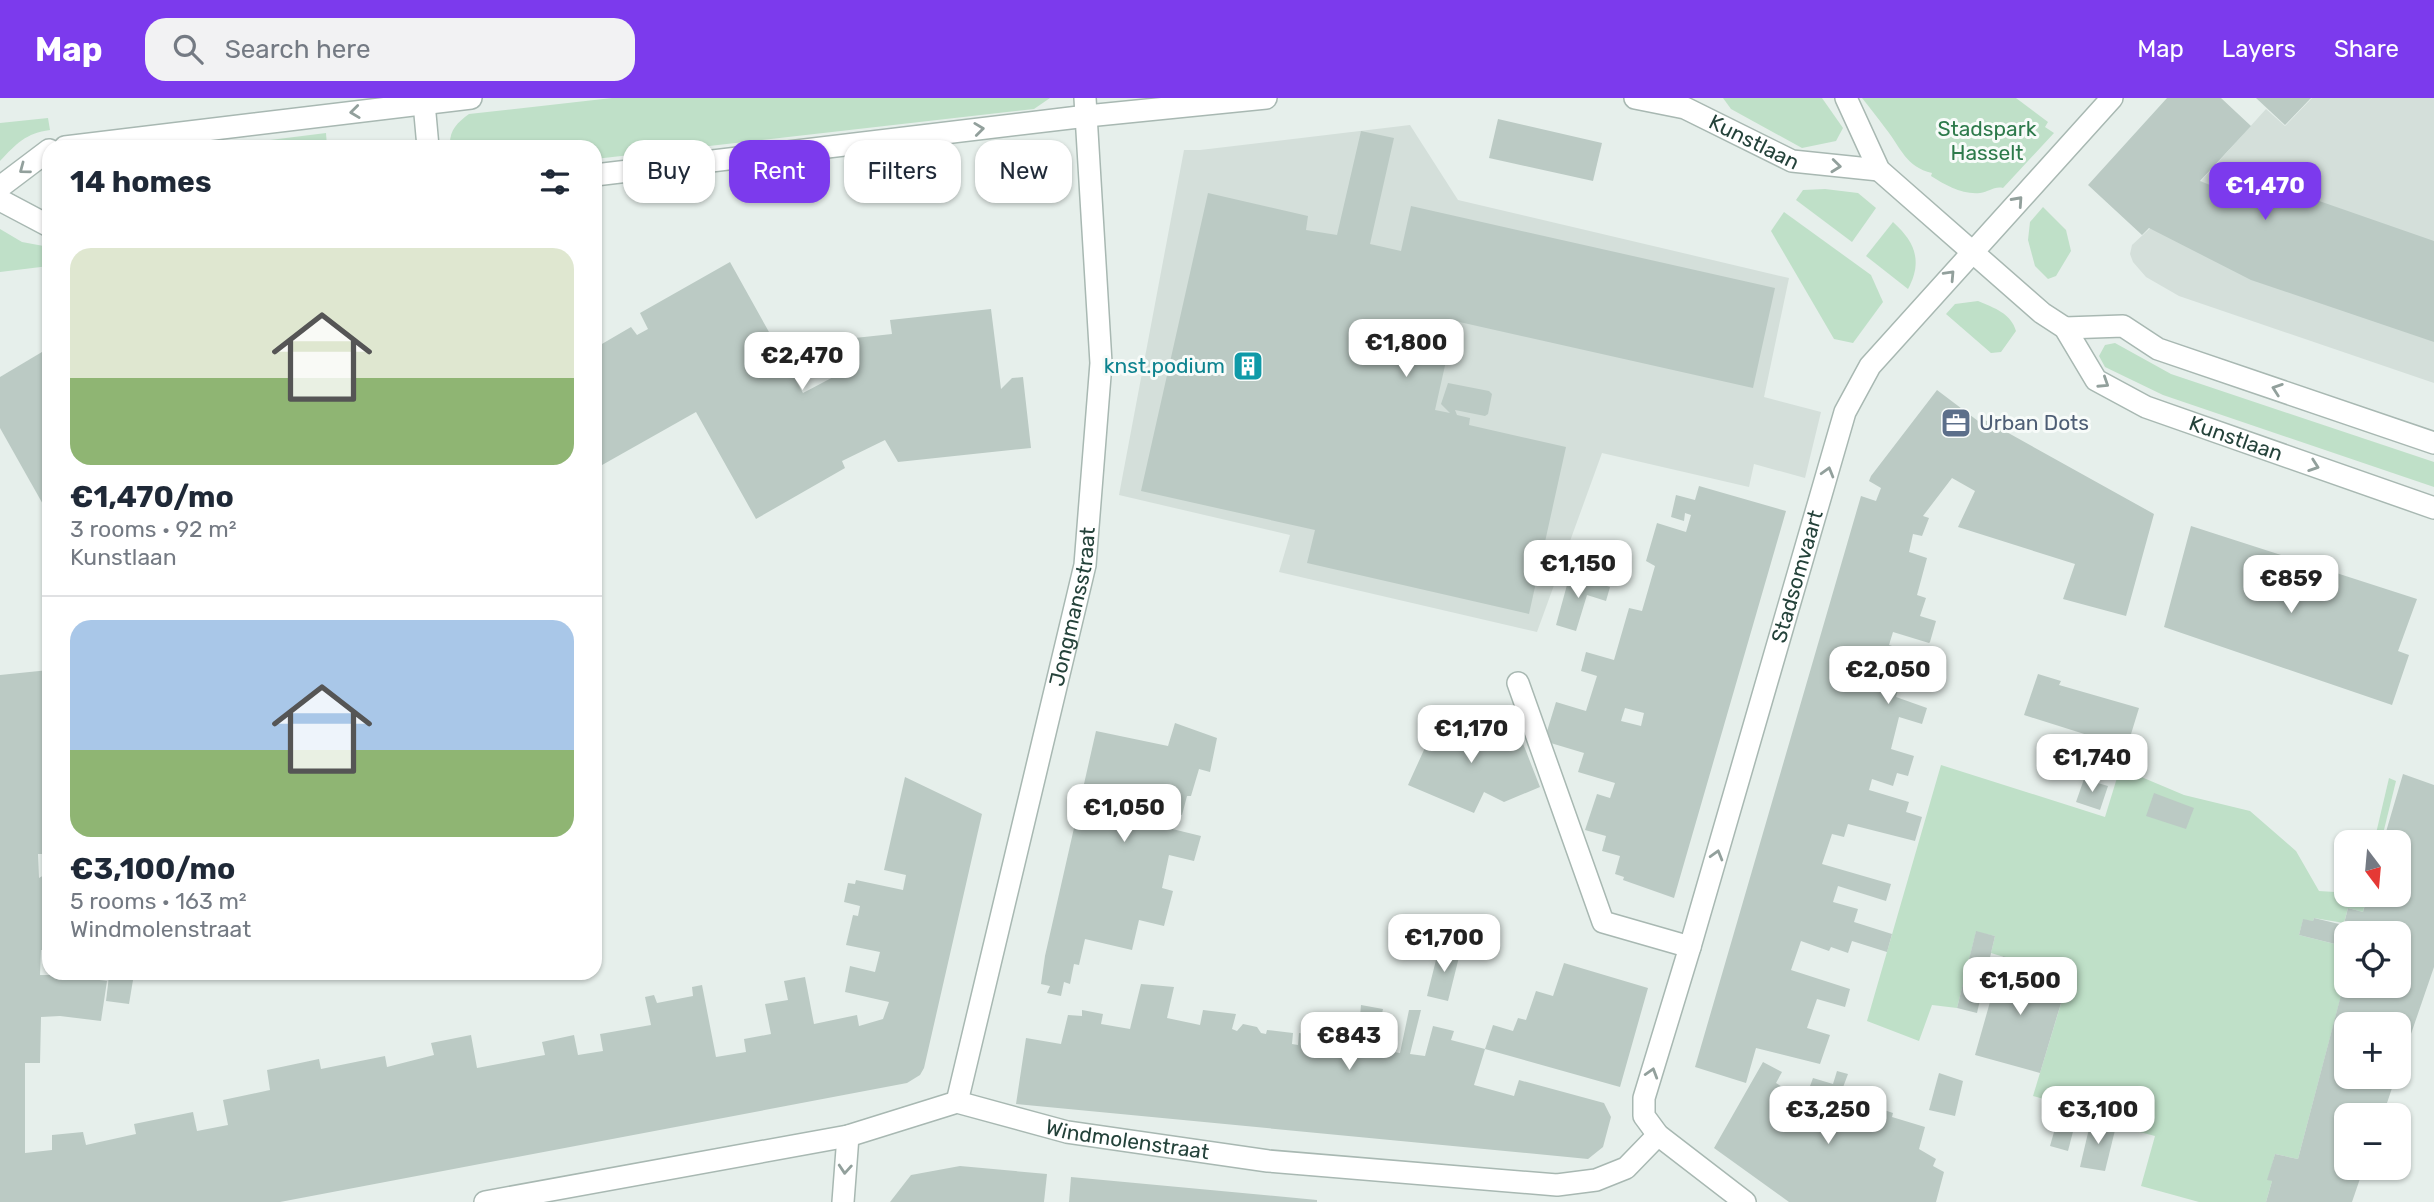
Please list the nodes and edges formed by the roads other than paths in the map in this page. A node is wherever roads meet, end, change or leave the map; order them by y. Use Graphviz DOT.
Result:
graph roads {
  1 [pos="471,98"];
  2 [pos="1266,98"];
  3 [pos="1635,98"];
  4 [pos="1846,98"];
  5 [pos="2112,98"];
  6 [pos="424,103"];
  7 [pos="1687,103"];
  8 [pos="1086,107"];
  9 [pos="122,140"];
  10 [pos="427,140"];
  11 [pos="42,155"];
  12 [pos="1879,170"];
  13 [pos="602,174"];
  14 [pos="0,187"];
  15 [pos="0,200"];
  16 [pos="42,222"];
  17 [pos="1972,251"];
  18 [pos="2065,328"];
  19 [pos="2434,443"];
  20 [pos="2434,508"];
  21 [pos="1518,683"];
  22 [pos="1690,947"];
  23 [pos="957,1102"];
  24 [pos="848,1136"];
  25 [pos="1658,1136"];
  26 [pos="485,1202"];
  27 [pos="843,1202"];
  28 [pos="1745,1202"];
  1 -- 6 [label="street"];
  2 -- 8 [label="street"];
  3 -- 7 [label="street, Kunstlaan"];
  4 -- 12 [label="street, Kunstlaan"];
  17 -- 5 [label="street, Stadsomvaart, one-way"];
  6 -- 9 [label="street, one-way"];
  6 -- 10 [label="street"];
  7 -- 12 [label="street, Kunstlaan, one-way"];
  13 -- 8 [label="street, one-way"];
  8 -- 23 [label="street, Jongmansstraat"];
  11 -- 14 [label="street, one-way"];
  12 -- 17 [label="street, Kunstlaan"];
  15 -- 16 [label="street"];
  17 -- 18 [label="street, Kunstlaan"];
  22 -- 17 [label="street, Stadsomvaart, one-way"];
  19 -- 18 [label="street, one-way"];
  18 -- 20 [label="street, Kunstlaan, one-way"];
  21 -- 22 [label="street"];
  25 -- 22 [label="street, Stadsomvaart, one-way"];
  23 -- 24 [label="street"];
  23 -- 25 [label="street, Windmolenstraat"];
  24 -- 26 [label="street"];
  24 -- 27 [label="street, one-way"];
  25 -- 28 [label="street"];
}
